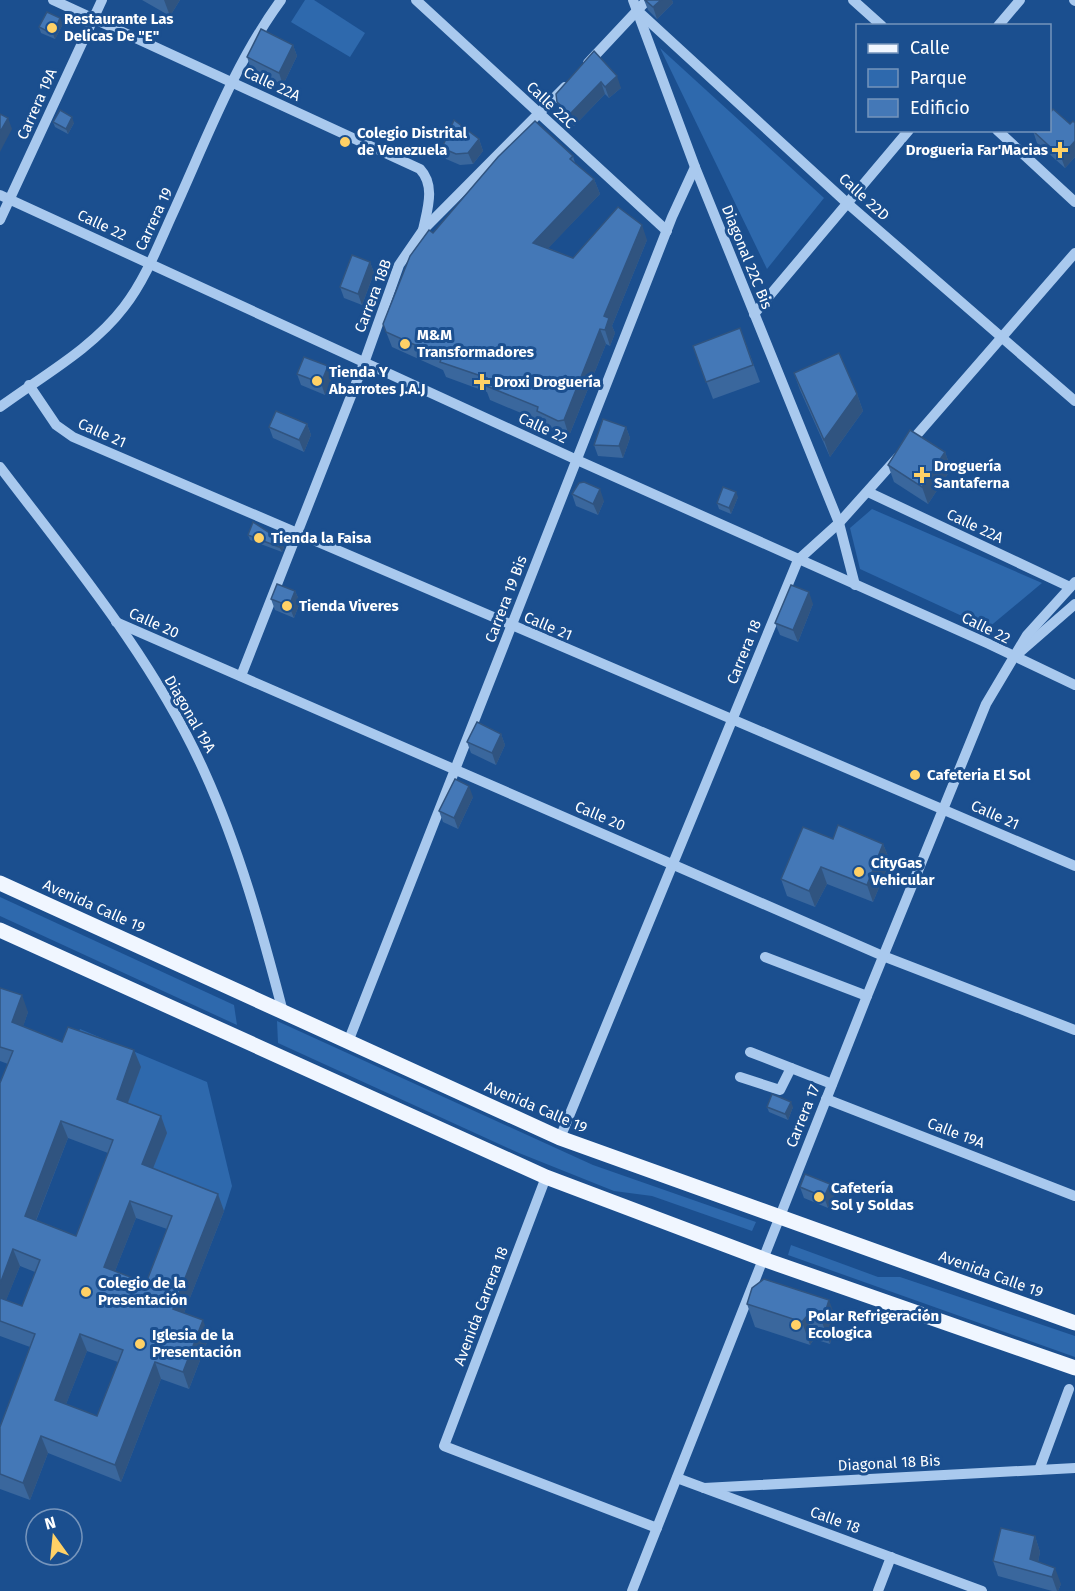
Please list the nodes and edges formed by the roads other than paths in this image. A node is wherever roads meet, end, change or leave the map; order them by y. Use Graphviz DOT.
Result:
graph roads {
  1 [pos="53,0"];
  2 [pos="102,0"];
  3 [pos="281,0"];
  4 [pos="416,0"];
  5 [pos="633,0"];
  6 [pos="647,0"];
  7 [pos="854,0"];
  8 [pos="1020,0"];
  9 [pos="637,11"];
  10 [pos="93,18"];
  11 [pos="880,24"];
  12 [pos="1000,24"];
  13 [pos="580,71"];
  14 [pos="572,80"];
  15 [pos="233,83"];
  16 [pos="539,114"];
  17 [pos="907,132"];
  18 [pos="999,132"];
  19 [pos="695,167"];
  20 [pos="5,197"];
  21 [pos="1075,202"];
  22 [pos="847,203"];
  23 [pos="0,220"];
  24 [pos="423,230"];
  25 [pos="667,231"];
  26 [pos="1075,253"];
  27 [pos="150,264"];
  28 [pos="754,314"];
  29 [pos="999,337"];
  30 [pos="364,363"];
  31 [pos="29,386"];
  32 [pos="1075,401"];
  33 [pos="0,407"];
  34 [pos="577,460"];
  35 [pos="0,467"];
  36 [pos="868,492"];
  37 [pos="839,523"];
  38 [pos="296,535"];
  39 [pos="798,560"];
  40 [pos="855,585"];
  41 [pos="1072,585"];
  42 [pos="1075,604"];
  43 [pos="116,622"];
  44 [pos="512,627"];
  45 [pos="1012,657"];
  46 [pos="241,676"];
  47 [pos="1075,685"];
  48 [pos="733,719"];
  49 [pos="455,770"];
  50 [pos="944,808"];
  51 [pos="673,864"];
  52 [pos="1075,866"];
  53 [pos="0,883"];
  54 [pos="0,930"];
  55 [pos="883,956"];
  56 [pos="765,957"];
  57 [pos="867,996"];
  58 [pos="283,1012"];
  59 [pos="1075,1030"];
  60 [pos="348,1042"];
  61 [pos="750,1052"];
  62 [pos="791,1068"];
  63 [pos="740,1077"];
  64 [pos="832,1084"];
  65 [pos="826,1099"];
  66 [pos="560,1138"];
  67 [pos="546,1177"];
  68 [pos="1075,1196"];
  69 [pos="779,1218"];
  70 [pos="763,1259"];
  71 [pos="1075,1323"];
  72 [pos="1075,1368"];
  73 [pos="1069,1389"];
  74 [pos="1075,1468"];
  75 [pos="1039,1470"];
  76 [pos="677,1478"];
  77 [pos="704,1488"];
  78 [pos="657,1528"];
  79 [pos="891,1557"];
  80 [pos="632,1591"];
  81 [pos="878,1591"];
  82 [pos="982,1591"];
  1 -- 10 [label="street, Calle 22A"];
  2 -- 10 [label="street, Carrera 19A"];
  3 -- 15 [label="street, Carrera 19"];
  4 -- 16 [label="street, Calle 22C"];
  5 -- 9 [label="street, Diagonal 22C Bis"];
  6 -- 9 [label="street"];
  7 -- 11 [label="street"];
  8 -- 12 [label="street"];
  9 -- 13 [label="street"];
  9 -- 19 [label="street, Diagonal 22C Bis"];
  9 -- 22 [label="street, Calle 22D"];
  10 -- 15 [label="street, Calle 22A"];
  10 -- 20 [label="street, Carrera 19A"];
  14 -- 16 [label="street, Carrera 18B"];
  15 -- 24 [label="street, Calle 22A"];
  15 -- 27 [label="street, Carrera 19"];
  16 -- 24 [label="street, Carrera 18B"];
  16 -- 25 [label="street, Calle 22C"];
  17 -- 22 [label="street"];
  18 -- 21 [label="street"];
  19 -- 25 [label="street, Carrera 19 Bis"];
  19 -- 28 [label="street, Diagonal 22C Bis"];
  20 -- 23 [label="street, Carrera 19A"];
  20 -- 27 [label="street, Calle 22"];
  22 -- 28 [label="street"];
  22 -- 29 [label="street, Calle 22D"];
  24 -- 30 [label="street, Carrera 18B"];
  25 -- 34 [label="street, Carrera 19 Bis"];
  26 -- 29 [label="street, Carrera 18"];
  27 -- 30 [label="street, Calle 22"];
  27 -- 31 [label="street, Carrera 19"];
  28 -- 37 [label="street, Diagonal 22C Bis"];
  29 -- 32 [label="street, Calle 22D"];
  29 -- 36 [label="street, Carrera 18"];
  30 -- 34 [label="street, Calle 22"];
  30 -- 38 [label="street, Carrera 18B"];
  31 -- 33 [label="street, Carrera 19"];
  31 -- 38 [label="street, Calle 21"];
  34 -- 39 [label="street, Calle 22"];
  34 -- 44 [label="street, Carrera 19 Bis"];
  35 -- 43 [label="street, Diagonal 19A"];
  36 -- 37 [label="street, Carrera 18"];
  36 -- 41 [label="street, Calle 22A"];
  37 -- 39 [label="street, Carrera 18"];
  37 -- 40 [label="street, Diagonal 22C Bis"];
  38 -- 44 [label="street, Calle 21"];
  38 -- 46 [label="street, Carrera 18B"];
  39 -- 40 [label="street, Calle 22"];
  39 -- 48 [label="street, Carrera 18"];
  40 -- 45 [label="street, Calle 22"];
  41 -- 45 [label="street, Carrera 17"];
  42 -- 45 [label="street, Carrera 17"];
  43 -- 46 [label="street, Calle 20"];
  43 -- 58 [label="street, Diagonal 19A"];
  44 -- 48 [label="street, Calle 21"];
  44 -- 49 [label="street, Carrera 19 Bis"];
  45 -- 47 [label="street, Calle 22"];
  45 -- 50 [label="street, Carrera 17"];
  46 -- 49 [label="street, Calle 20"];
  48 -- 50 [label="street, Calle 21"];
  48 -- 51 [label="street, Carrera 18"];
  49 -- 51 [label="street, Calle 20"];
  49 -- 60 [label="street, Carrera 19 Bis"];
  50 -- 52 [label="street, Calle 21"];
  50 -- 55 [label="street, Carrera 17"];
  51 -- 55 [label="street, Calle 20"];
  51 -- 66 [label="street, Carrera 18"];
  53 -- 58 [label="main road, Avenida Calle 19"];
  54 -- 67 [label="main road"];
  55 -- 57 [label="street, Carrera 17"];
  55 -- 59 [label="street, Calle 20"];
  56 -- 57 [label="street"];
  57 -- 64 [label="street, Carrera 17"];
  58 -- 60 [label="main road, Avenida Calle 19"];
  60 -- 66 [label="main road, Avenida Calle 19"];
  61 -- 62 [label="street"];
  62 -- 63 [label="street"];
  62 -- 64 [label="street"];
  64 -- 65 [label="street, Carrera 17"];
  65 -- 68 [label="street, Calle 19A"];
  65 -- 69 [label="street, Carrera 17"];
  66 -- 69 [label="main road, Avenida Calle 19"];
  67 -- 70 [label="main road"];
  67 -- 78 [label="street, Avenida Carrera 18"];
  69 -- 70 [label="street, Carrera 17"];
  69 -- 71 [label="main road, Avenida Calle 19"];
  70 -- 72 [label="main road"];
  70 -- 76 [label="street, Carrera 17"];
  73 -- 75 [label="street"];
  74 -- 75 [label="street, Diagonal 18 Bis"];
  75 -- 77 [label="street, Diagonal 18 Bis"];
  76 -- 77 [label="street, Calle 18"];
  76 -- 78 [label="street, Carrera 17"];
  77 -- 79 [label="street, Calle 18"];
  78 -- 80 [label="street, Carrera 17"];
  79 -- 81 [label="street"];
  79 -- 82 [label="street, Calle 18"];
}
